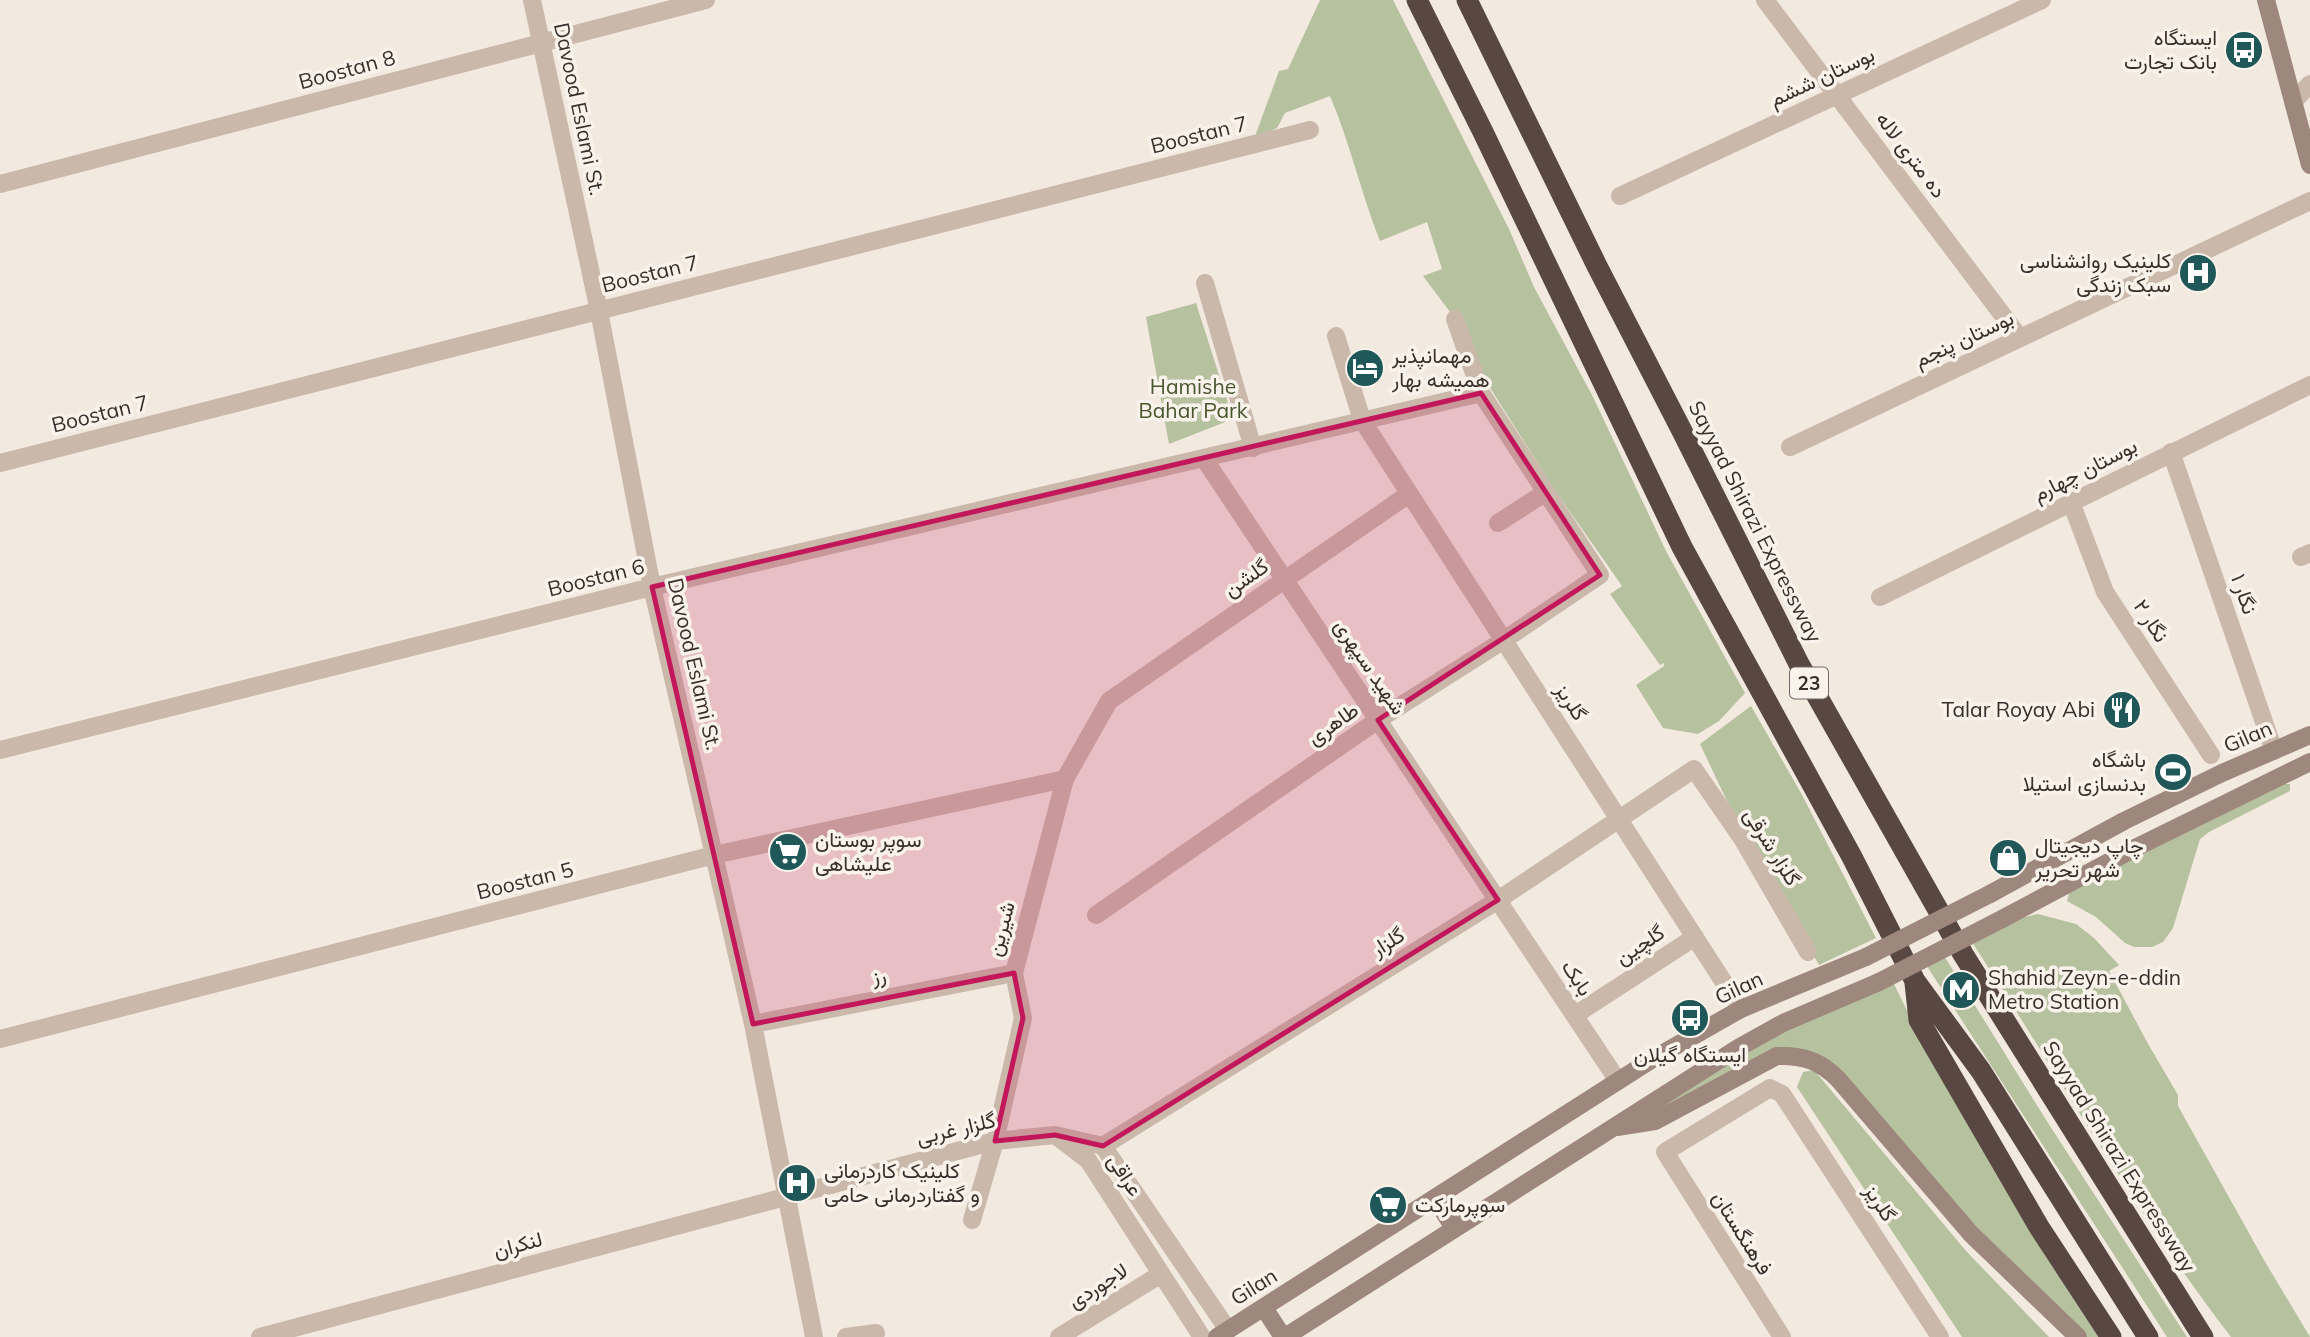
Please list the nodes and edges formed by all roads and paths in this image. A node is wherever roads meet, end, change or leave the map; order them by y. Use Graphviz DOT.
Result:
graph roads {
  1 [pos="532,0"];
  2 [pos="706,0"];
  3 [pos="1416,0"];
  4 [pos="1467,0"];
  5 [pos="1765,0"];
  6 [pos="2042,0"];
  7 [pos="2266,0"];
  8 [pos="541,43"];
  9 [pos="2310,83"];
  10 [pos="1837,95"];
  11 [pos="2293,102"];
  12 [pos="1310,130"];
  13 [pos="2310,165"];
  14 [pos="0,184"];
  15 [pos="1620,196"];
  16 [pos="2310,201"];
  17 [pos="1205,283"];
  18 [pos="599,311"];
  19 [pos="1455,319"];
  20 [pos="1336,336"];
  21 [pos="2020,338"];
  22 [pos="2310,384"];
  23 [pos="1481,393"];
  24 [pos="1362,420"];
  25 [pos="1790,447"];
  26 [pos="1252,448"];
  27 [pos="2171,452"];
  28 [pos="1205,460"];
  29 [pos="0,463"];
  30 [pos="1546,492"];
  31 [pos="1409,494"];
  32 [pos="2071,502"];
  33 [pos="1498,523"];
  34 [pos="1284,579"];
  35 [pos="652,587"];
  36 [pos="1880,597"];
  37 [pos="1504,640"];
  38 [pos="1110,701"];
  39 [pos="1378,720"];
  40 [pos="2310,735"];
  41 [pos="0,750"];
  42 [pos="2274,751"];
  43 [pos="2211,755"];
  44 [pos="2310,765"];
  45 [pos="1694,769"];
  46 [pos="1065,779"];
  47 [pos="1619,819"];
  48 [pos="714,855"];
  49 [pos="1498,900"];
  50 [pos="1096,915"];
  51 [pos="1695,937"];
  52 [pos="1808,952"];
  53 [pos="1014,973"];
  54 [pos="1915,981"];
  55 [pos="1741,1009"];
  56 [pos="1575,1015"];
  57 [pos="753,1024"];
  58 [pos="0,1039"];
  59 [pos="1618,1081"];
  60 [pos="1610,1128"];
  61 [pos="1055,1135"];
  62 [pos="995,1141"];
  63 [pos="1103,1146"];
  64 [pos="1665,1152"];
  65 [pos="787,1196"];
  66 [pos="1435,1198"];
  67 [pos="972,1220"];
  68 [pos="1454,1228"];
  69 [pos="1161,1273"];
  70 [pos="1264,1308"];
  71 [pos="876,1333"];
  72 [pos="1226,1335"];
  73 [pos="260,1337"];
  74 [pos="814,1337"];
  75 [pos="846,1337"];
  76 [pos="1059,1337"];
  77 [pos="1202,1337"];
  78 [pos="1284,1337"];
  79 [pos="1782,1337"];
  80 [pos="1940,1337"];
  81 [pos="2078,1337"];
  82 [pos="2111,1337"];
  83 [pos="2148,1337"];
  84 [pos="2203,1337"];
  1 -- 8 [label="street, Davood Eslami St."];
  2 -- 8 [label="street, Boostan 8"];
  3 -- 54 [label="highway, 23"];
  4 -- 84 [label="highway, Sayyad Shirazi Expressway / 23"];
  5 -- 10 [label="street, ده متری لاله"];
  6 -- 10 [label="street, بوستان ششم"];
  7 -- 11 [label="main road"];
  8 -- 14 [label="street, Boostan 8"];
  8 -- 18 [label="street, Davood Eslami St."];
  9 -- 11 [label="street"];
  10 -- 15 [label="street, بوستان ششم"];
  10 -- 21 [label="street, ده متری لاله"];
  11 -- 13 [label="main road"];
  12 -- 18 [label="street, Boostan 7"];
  16 -- 21 [label="street, بوستان پنجم"];
  17 -- 26 [label="street"];
  18 -- 29 [label="street, Boostan 7"];
  18 -- 35 [label="street, Davood Eslami St."];
  19 -- 23 [label="street"];
  20 -- 24 [label="street, گلریز"];
  21 -- 25 [label="street, بوستان پنجم"];
  22 -- 27 [label="street, بوستان چهارم"];
  23 -- 24 [label="street, Boostan 6"];
  23 -- 30 [label="street"];
  24 -- 26 [label="street, Boostan 6"];
  24 -- 31 [label="street, گلریز"];
  26 -- 28 [label="street, Boostan 6"];
  27 -- 32 [label="street, بوستان چهارم"];
  27 -- 42 [label="street, نگار ۱"];
  28 -- 34 [label="street, شهید سپهری"];
  28 -- 35 [label="street, Boostan 6"];
  30 -- 33 [label="street"];
  30 -- 37 [label="street, طاهری"];
  31 -- 34 [label="street, گلشن"];
  31 -- 37 [label="street, گلریز"];
  32 -- 36 [label="street, بوستان چهارم"];
  32 -- 43 [label="street, نگار ۲"];
  34 -- 38 [label="street, گلشن"];
  34 -- 39 [label="street, شهید سپهری"];
  35 -- 41 [label="street, Boostan 6"];
  35 -- 48 [label="street, Davood Eslami St."];
  37 -- 39 [label="street, طاهری"];
  37 -- 47 [label="street, گلریز"];
  38 -- 46 [label="street, شیرین"];
  39 -- 49 [label="street, شهید سپهری"];
  39 -- 50 [label="street, طاهری"];
  40 -- 42 [label="main road, Gilan"];
  42 -- 55 [label="main road, Gilan, bridge"];
  44 -- 60 [label="main road, bridge"];
  45 -- 47 [label="street, گلزار"];
  45 -- 52 [label="street, گلزار شرقی"];
  46 -- 48 [label="street, Boostan 5"];
  46 -- 53 [label="street, شیرین"];
  47 -- 49 [label="street, گلزار"];
  47 -- 51 [label="street, گلریز"];
  48 -- 57 [label="street, Davood Eslami St."];
  48 -- 58 [label="street, Boostan 5"];
  49 -- 56 [label="street, بابک"];
  49 -- 63 [label="street, گلزار"];
  51 -- 55 [label="street, گلریز"];
  51 -- 56 [label="street, گلچین"];
  53 -- 57 [label="street, رز"];
  53 -- 62 [label="street, شیرین"];
  54 -- 82 [label="highway"];
  54 -- 83 [label="highway, 23"];
  55 -- 59 [label="main road, Gilan"];
  56 -- 59 [label="street, بابک"];
  57 -- 65 [label="street, Davood Eslami St."];
  59 -- 66 [label="main road, Gilan"];
  60 -- 68 [label="main road"];
  60 -- 81 [label="main road"];
  61 -- 62 [label="street, گلزار غربی"];
  61 -- 63 [label="street, عراقی"];
  61 -- 69 [label="street, عراقی"];
  62 -- 65 [label="street, گلزار غربی"];
  62 -- 67 [label="street, شیرین"];
  63 -- 72 [label="street, عراقی"];
  64 -- 79 [label="street, فرهنگستان"];
  64 -- 80 [label="street, گلریز"];
  65 -- 73 [label="street, لنکران"];
  65 -- 74 [label="street, Davood Eslami St."];
  66 -- 68 [label="main road"];
  66 -- 70 [label="main road, Gilan"];
  68 -- 78 [label="main road"];
  69 -- 76 [label="street, لاجوردی"];
  69 -- 77 [label="street, عراقی"];
  70 -- 72 [label="main road, Gilan"];
  70 -- 78 [label="main road"];
  71 -- 75 [label="street"];
}
